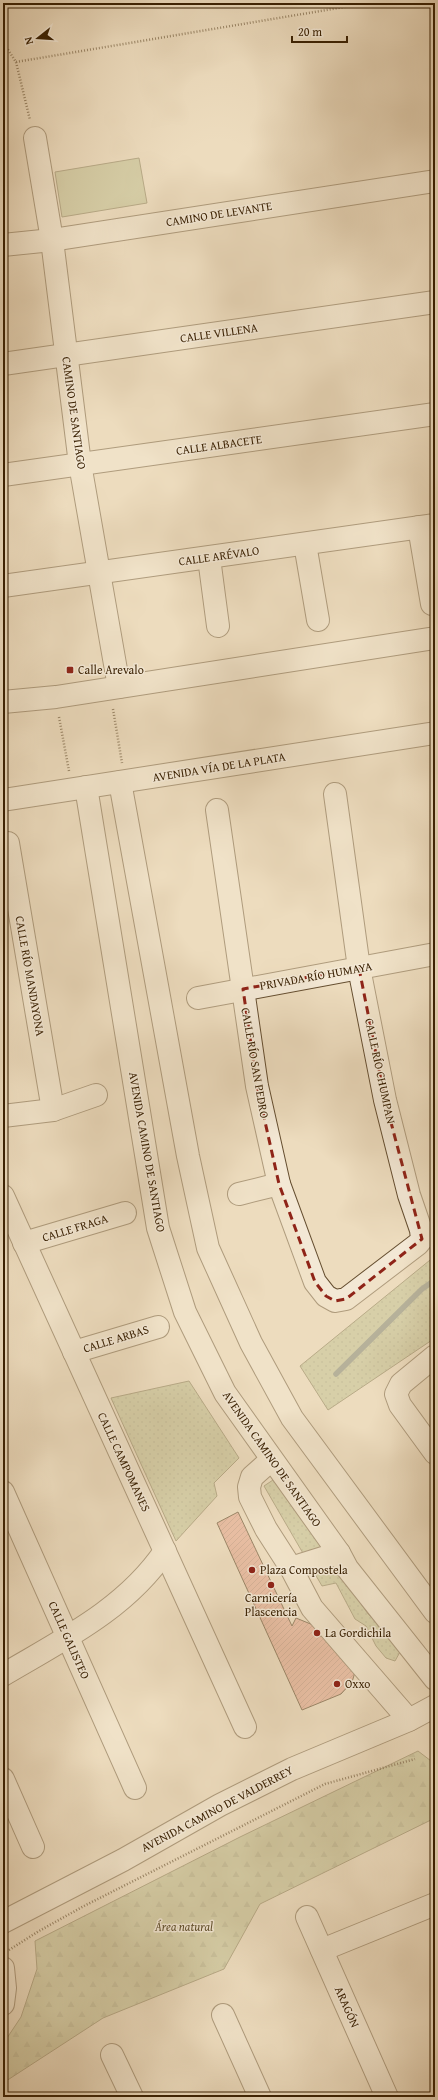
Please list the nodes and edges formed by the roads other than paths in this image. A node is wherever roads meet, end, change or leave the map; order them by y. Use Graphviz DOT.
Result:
graph roads {
  1 [pos="35,138"];
  2 [pos="435,180"];
  3 [pos="52,240"];
  4 [pos="3,245"];
  5 [pos="435,302"];
  6 [pos="66,355"];
  7 [pos="3,364"];
  8 [pos="435,414"];
  9 [pos="80,464"];
  10 [pos="3,474"];
  11 [pos="427,526"];
  12 [pos="305,544"];
  13 [pos="209,558"];
  14 [pos="99,574"];
  15 [pos="3,586"];
  16 [pos="432,604"];
  17 [pos="318,620"];
  18 [pos="218,626"];
  19 [pos="435,638"];
  20 [pos="114,688"];
  21 [pos="3,702"];
  22 [pos="435,733"];
  23 [pos="122,782"];
  24 [pos="79,788"];
  25 [pos="335,794"];
  26 [pos="3,800"];
  27 [pos="217,810"];
  28 [pos="8,843"];
  29 [pos="435,954"];
  30 [pos="359,968"];
  31 [pos="243,989"];
  32 [pos="198,998"];
  33 [pos="96,1095"];
  34 [pos="53,1110"];
  35 [pos="3,1116"];
  36 [pos="279,1184"];
  37 [pos="239,1194"];
  38 [pos="3,1196"];
  39 [pos="125,1213"];
  40 [pos="24,1243"];
  41 [pos="335,1301"];
  42 [pos="158,1326"];
  43 [pos="74,1352"];
  44 [pos="435,1356"];
  45 [pos="435,1453"];
  46 [pos="271,1460"];
  47 [pos="3,1492"];
  48 [pos="165,1551"];
  49 [pos="339,1552"];
  50 [pos="291,1568"];
  51 [pos="435,1612"];
  52 [pos="68,1636"];
  53 [pos="3,1675"];
  54 [pos="435,1679"];
  55 [pos="435,1706"];
  56 [pos="409,1720"];
  57 [pos="245,1727"];
  58 [pos="3,1779"];
  59 [pos="135,1788"];
  60 [pos="33,1847"];
  61 [pos="434,1908"];
  62 [pos="307,1916"];
  63 [pos="3,1922"];
  64 [pos="322,1950"];
  65 [pos="3,1968"];
  66 [pos="3,2004"];
  67 [pos="223,2015"];
  68 [pos="112,2055"];
  69 [pos="132,2097"];
  70 [pos="260,2097"];
  71 [pos="387,2097"];
  1 -- 3 [label="street, CAMINO DE SANTIAGO"];
  2 -- 3 [label="street, CAMINO DE LEVANTE"];
  3 -- 4 [label="street, CAMINO DE LEVANTE"];
  3 -- 6 [label="street, CAMINO DE SANTIAGO"];
  5 -- 6 [label="street, CALLE VILLENA"];
  6 -- 7 [label="street, CALLE VILLENA"];
  6 -- 9 [label="street, CAMINO DE SANTIAGO"];
  8 -- 9 [label="street, CALLE ALBACETE"];
  9 -- 10 [label="street, CALLE ALBACETE"];
  9 -- 14 [label="street, CAMINO DE SANTIAGO"];
  11 -- 12 [label="street, CALLE ARÉVALO"];
  11 -- 16 [label="street"];
  12 -- 13 [label="street, CALLE ARÉVALO"];
  12 -- 17 [label="street"];
  13 -- 14 [label="street, CALLE ARÉVALO"];
  13 -- 18 [label="street"];
  14 -- 15 [label="street, CALLE ARÉVALO"];
  14 -- 20 [label="street, CAMINO DE SANTIAGO"];
  19 -- 20 [label="street"];
  20 -- 21 [label="street"];
  22 -- 23 [label="street, AVENIDA VÍA DE LA PLATA"];
  23 -- 24 [label="street, AVENIDA VÍA DE LA PLATA"];
  23 -- 51 [label="street"];
  24 -- 26 [label="street, AVENIDA VÍA DE LA PLATA"];
  24 -- 46 [label="street, AVENIDA CAMINO DE SANTIAGO"];
  25 -- 30 [label="street, CALLE RÍO CHUMPAN"];
  27 -- 31 [label="street, CALLE RÍO SAN PEDRO"];
  28 -- 34 [label="street, CALLE RÍO MANDAYONA"];
  29 -- 30 [label="street, PRIVADA RÍO HUMAYA"];
  30 -- 31 [label="street, PRIVADA RÍO HUMAYA"];
  30 -- 41 [label="street, CALLE RÍO CHUMPAN"];
  31 -- 32 [label="street, PRIVADA RÍO HUMAYA"];
  31 -- 36 [label="street, CALLE RÍO SAN PEDRO"];
  33 -- 34 [label="street"];
  34 -- 35 [label="street"];
  36 -- 37 [label="street"];
  36 -- 41 [label="street, CALLE RÍO SAN PEDRO"];
  38 -- 40 [label="street, CALLE CAMPOMANES"];
  39 -- 40 [label="street, CALLE FRAGA"];
  40 -- 43 [label="street, CALLE CAMPOMANES"];
  42 -- 43 [label="street, CALLE ARBAS"];
  43 -- 48 [label="street, CALLE CAMPOMANES"];
  44 -- 45 [label="street"];
  46 -- 49 [label="street, AVENIDA CAMINO DE SANTIAGO"];
  46 -- 50 [label="street"];
  47 -- 52 [label="street, CALLE GALISTEO"];
  48 -- 52 [label="street"];
  48 -- 57 [label="street, CALLE CAMPOMANES"];
  49 -- 50 [label="street"];
  49 -- 54 [label="street, AVENIDA CAMINO DE SANTIAGO"];
  50 -- 56 [label="street"];
  52 -- 53 [label="street"];
  52 -- 59 [label="street, CALLE GALISTEO"];
  55 -- 56 [label="street, AVENIDA CAMINO DE VALDERREY"];
  56 -- 63 [label="street, AVENIDA CAMINO DE VALDERREY"];
  58 -- 60 [label="street"];
  61 -- 64 [label="street"];
  62 -- 64 [label="street, ARAGÓN"];
  64 -- 71 [label="street, ARAGÓN"];
  65 -- 66 [label="street"];
  67 -- 70 [label="street"];
  68 -- 69 [label="street"];
}
